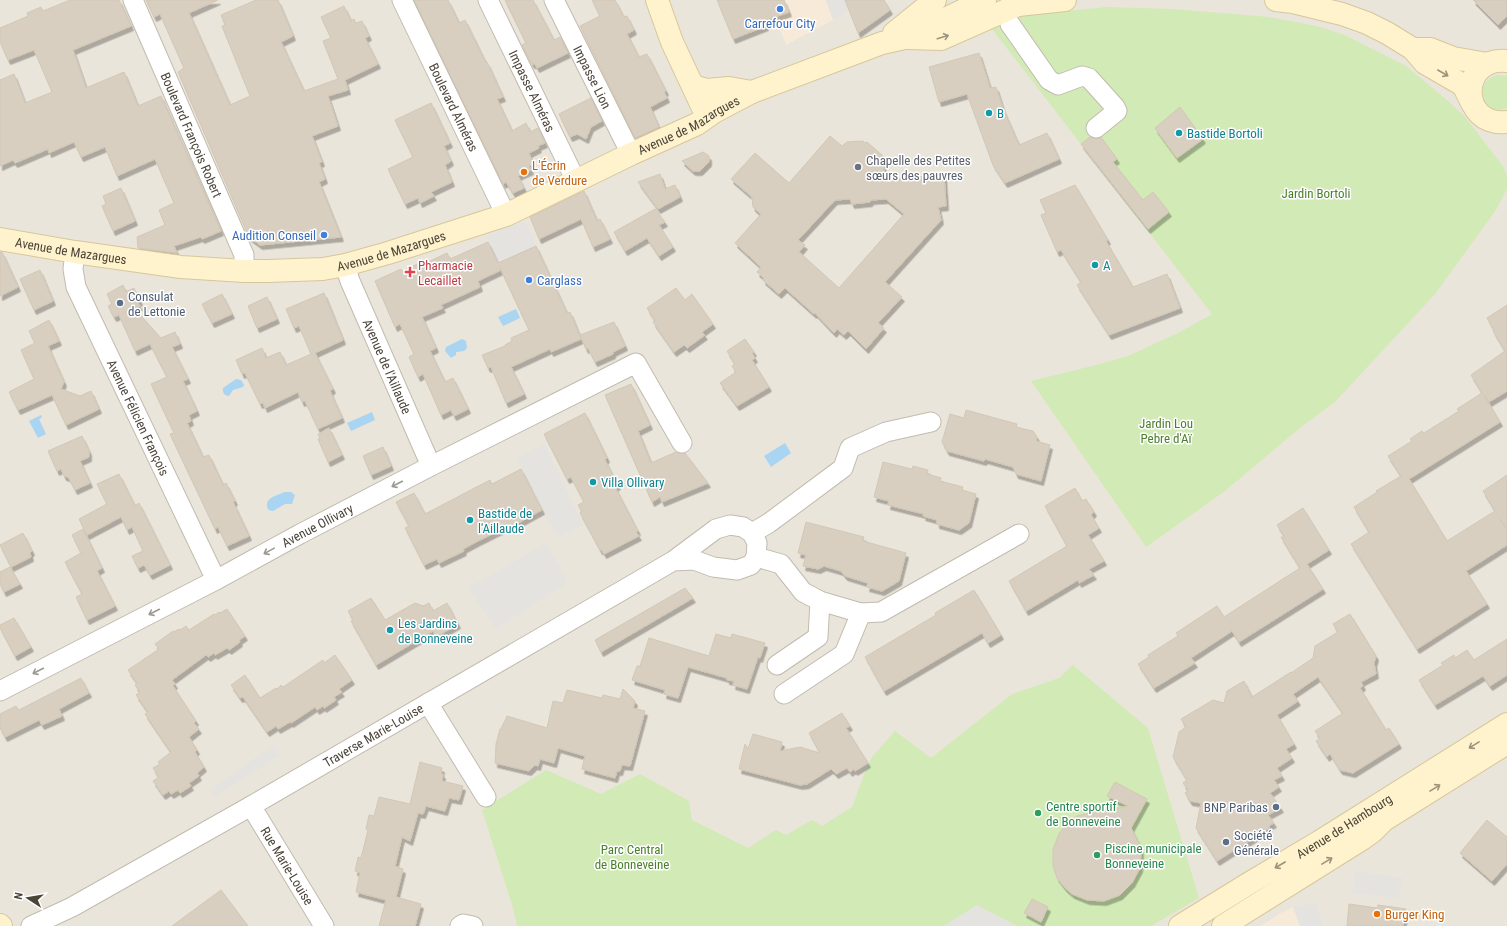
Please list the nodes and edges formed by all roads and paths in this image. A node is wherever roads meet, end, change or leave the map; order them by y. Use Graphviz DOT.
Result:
graph roads {
  1 [pos="133,0"];
  2 [pos="402,0"];
  3 [pos="488,0"];
  4 [pos="554,0"];
  5 [pos="657,0"];
  6 [pos="935,0"];
  7 [pos="985,0"];
  8 [pos="997,0"];
  9 [pos="1064,0"];
  10 [pos="1276,0"];
  11 [pos="1018,10"];
  12 [pos="905,38"];
  13 [pos="882,43"];
  14 [pos="1413,49"];
  15 [pos="1502,62"];
  16 [pos="693,86"];
  17 [pos="752,92"];
  18 [pos="1472,103"];
  19 [pos="708,116"];
  20 [pos="1497,121"];
  21 [pos="1096,128"];
  22 [pos="1507,136"];
  23 [pos="631,154"];
  24 [pos="576,181"];
  25 [pos="506,215"];
  26 [pos="0,239"];
  27 [pos="75,252"];
  28 [pos="346,265"];
  29 [pos="244,271"];
  30 [pos="931,422"];
  31 [pos="682,443"];
  32 [pos="431,466"];
  33 [pos="752,533"];
  34 [pos="1018,534"];
  35 [pos="756,557"];
  36 [pos="673,561"];
  37 [pos="216,580"];
  38 [pos="820,600"];
  39 [pos="861,613"];
  40 [pos="777,664"];
  41 [pos="0,691"];
  42 [pos="784,694"];
  43 [pos="428,703"];
  44 [pos="1507,724"];
  45 [pos="1507,743"];
  46 [pos="486,797"];
  47 [pos="252,806"];
  48 [pos="1248,884"];
  49 [pos="1271,896"];
  50 [pos="72,907"];
  51 [pos="31,926"];
  52 [pos="62,926"];
  53 [pos="324,926"];
  54 [pos="460,926"];
  55 [pos="473,926"];
  56 [pos="1180,926"];
  57 [pos="1195,926"];
  58 [pos="1223,926"];
  59 [pos="1237,926"];
  1 -- 29 [label="street, Boulevard François Robert"];
  2 -- 25 [label="street, Boulevard Alméras"];
  3 -- 24 [label="street, Impasse Alméras"];
  4 -- 23 [label="street, Impasse Lion"];
  5 -- 16 [label="street"];
  6 -- 13 [label="street, Avenue de Mazargues"];
  7 -- 12 [label="street, Avenue de Mazargues"];
  8 -- 11 [label="street"];
  9 -- 11 [label="street"];
  10 -- 14 [label="street"];
  12 -- 11 [label="street, Avenue de Mazargues, one-way"];
  11 -- 21 [label="street"];
  12 -- 13 [label="street, Avenue de Mazargues"];
  13 -- 17 [label="street, Avenue de Mazargues"];
  14 -- 15 [label="street"];
  14 -- 18 [label="street, one-way"];
  15 -- 18 [label="street"];
  16 -- 17 [label="street, Avenue de Mazargues"];
  16 -- 19 [label="street"];
  17 -- 19 [label="street, Avenue de Mazargues"];
  18 -- 20 [label="street"];
  19 -- 23 [label="street, Avenue de Mazargues"];
  20 -- 22 [label="street"];
  23 -- 24 [label="street, Avenue de Mazargues"];
  24 -- 25 [label="street, Avenue de Mazargues"];
  25 -- 28 [label="street, Avenue de Mazargues"];
  26 -- 27 [label="street, Avenue de Mazargues"];
  27 -- 29 [label="street, Avenue de Mazargues"];
  27 -- 37 [label="street, Avenue Félicien François"];
  28 -- 29 [label="street, Avenue de Mazargues"];
  28 -- 32 [label="street, Avenue de l'Aillaude"];
  30 -- 33 [label="street"];
  31 -- 32 [label="street, Avenue Ollivary"];
  32 -- 37 [label="street, Avenue Ollivary, one-way"];
  33 -- 35 [label="street"];
  33 -- 36 [label="street, Traverse Marie-Louise"];
  34 -- 39 [label="street"];
  35 -- 36 [label="street, Traverse Marie-Louise"];
  35 -- 38 [label="street"];
  36 -- 43 [label="street, Traverse Marie-Louise"];
  37 -- 41 [label="street, Avenue Ollivary, one-way"];
  38 -- 39 [label="street"];
  38 -- 40 [label="street"];
  39 -- 42 [label="street"];
  43 -- 46 [label="street"];
  43 -- 47 [label="street, Traverse Marie-Louise"];
  44 -- 48 [label="street, Avenue de Hambourg, one-way"];
  49 -- 45 [label="street, Avenue de Hambourg, one-way"];
  47 -- 50 [label="street, Traverse Marie-Louise"];
  47 -- 53 [label="street, Rue Marie-Louise"];
  48 -- 56 [label="street, Avenue de Hambourg"];
  48 -- 57 [label="street"];
  49 -- 58 [label="street, Avenue de Hambourg"];
  49 -- 59 [label="street"];
  50 -- 51 [label="street, Traverse Marie-Louise"];
  50 -- 52 [label="street"];
  54 -- 55 [label="street"];
}
